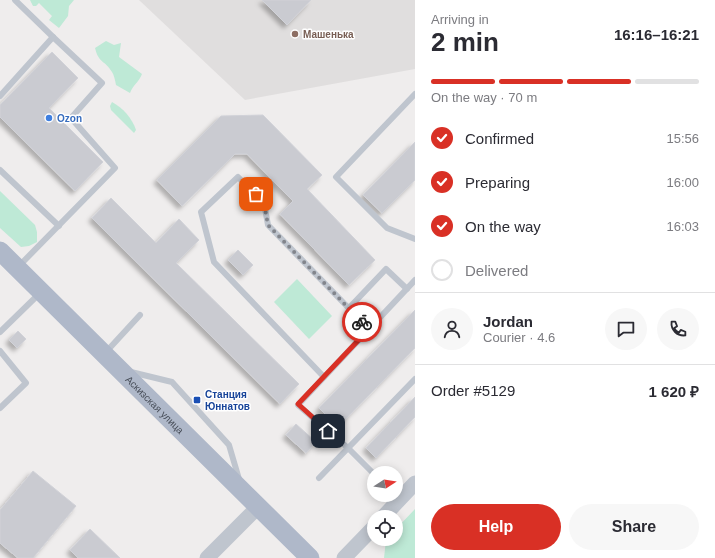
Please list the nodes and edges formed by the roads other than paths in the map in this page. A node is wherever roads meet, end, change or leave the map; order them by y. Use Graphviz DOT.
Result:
graph roads {
  1 [pos="15,0"];
  2 [pos="53,37"];
  3 [pos="415,94"];
  4 [pos="0,96"];
  5 [pos="0,170"];
  6 [pos="59,226"];
  7 [pos="415,240"];
  8 [pos="0,251"];
  9 [pos="17,268"];
  10 [pos="415,280"];
  11 [pos="407,289"];
  12 [pos="42,292"];
  13 [pos="348,308"];
  14 [pos="140,315"];
  15 [pos="369,329"];
  16 [pos="0,332"];
  17 [pos="0,351"];
  18 [pos="104,354"];
  19 [pos="119,369"];
  20 [pos="324,377"];
  21 [pos="415,379"];
  22 [pos="0,408"];
  23 [pos="348,448"];
  24 [pos="367,467"];
  25 [pos="319,478"];
  26 [pos="415,483"];
  27 [pos="242,491"];
  28 [pos="403,492"];
  29 [pos="258,507"];
  30 [pos="367,534"];
  31 [pos="207,558"];
  32 [pos="310,558"];
  33 [pos="344,558"];
  1 -- 2 [label="lane"];
  2 -- 4 [label="lane"];
  2 -- 6 [label="lane"];
  3 -- 7 [label="lane"];
  5 -- 6 [label="lane"];
  6 -- 9 [label="lane"];
  8 -- 9 [label="main road, Аскизская улица"];
  9 -- 12 [label="main road, Аскизская улица"];
  10 -- 11 [label="lane"];
  11 -- 13 [label="lane"];
  11 -- 15 [label="lane"];
  12 -- 16 [label="lane"];
  12 -- 18 [label="main road, Аскизская улица"];
  13 -- 15 [label="lane"];
  13 -- 20 [label="lane"];
  14 -- 18 [label="lane"];
  15 -- 20 [label="lane"];
  17 -- 22 [label="lane"];
  18 -- 19 [label="main road, Аскизская улица"];
  19 -- 27 [label="main road, Аскизская улица"];
  19 -- 27 [label="lane"];
  20 -- 23 [label="lane"];
  21 -- 23 [label="lane"];
  23 -- 24 [label="lane"];
  23 -- 25 [label="lane"];
  26 -- 28 [label="street"];
  27 -- 29 [label="main road, Аскизская улица"];
  29 -- 31 [label="street"];
  29 -- 32 [label="main road, Аскизская улица"];
  30 -- 33 [label="street"];
}
